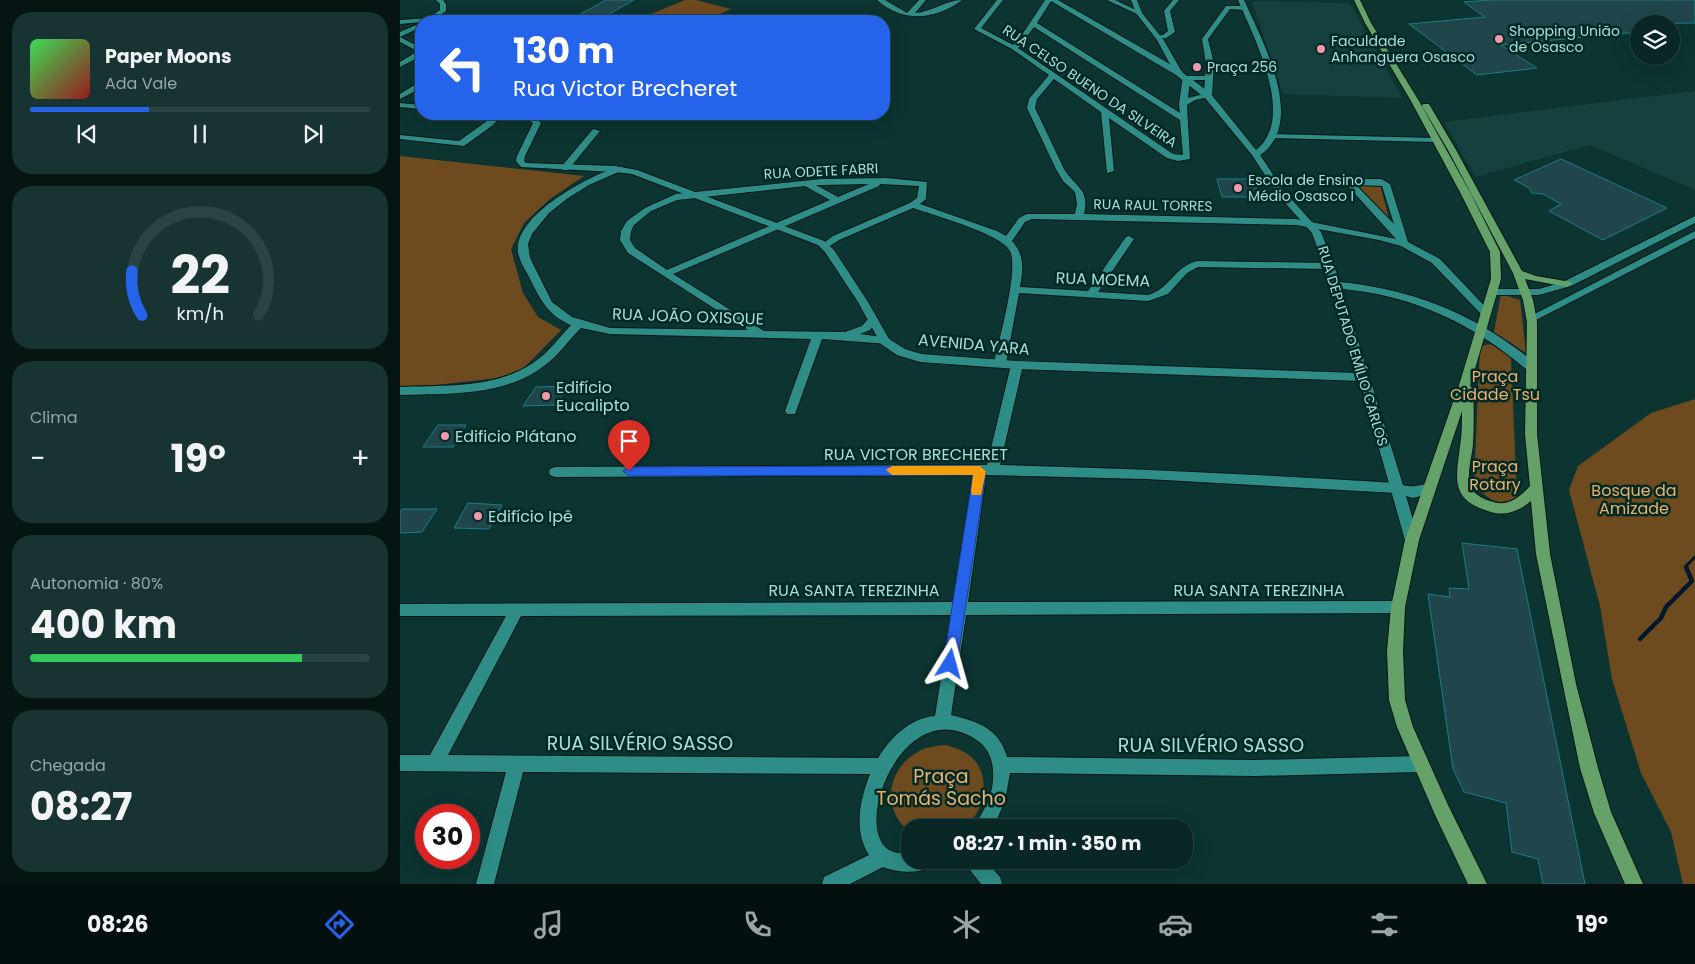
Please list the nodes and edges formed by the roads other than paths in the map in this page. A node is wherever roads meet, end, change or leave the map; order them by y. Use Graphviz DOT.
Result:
graph roads {
  1 [pos="439,0"];
  2 [pos="880,0"];
  3 [pos="923,0"];
  4 [pos="959,0"];
  5 [pos="1000,0"];
  6 [pos="1048,0"];
  7 [pos="1053,0"];
  8 [pos="1110,0"];
  9 [pos="1176,0"];
  10 [pos="1234,0"];
  11 [pos="1241,0"];
  12 [pos="1358,0"];
  13 [pos="1365,0"];
  14 [pos="1134,2"];
  15 [pos="1228,6"];
  16 [pos="1245,8"];
  17 [pos="1139,13"];
  18 [pos="437,15"];
  19 [pos="909,15"];
  20 [pos="415,21"];
  21 [pos="400,22"];
  22 [pos="1034,24"];
  23 [pos="1378,24"];
  24 [pos="415,28"];
  25 [pos="400,37"];
  26 [pos="1158,37"];
  27 [pos="1387,39"];
  28 [pos="415,48"];
  29 [pos="1014,48"];
  30 [pos="1168,53"];
  31 [pos="1146,54"];
  32 [pos="415,56"];
  33 [pos="1156,57"];
  34 [pos="1175,64"];
  35 [pos="400,65"];
  36 [pos="1052,75"];
  37 [pos="1183,75"];
  38 [pos="1209,78"];
  39 [pos="415,88"];
  40 [pos="1184,92"];
  41 [pos="400,96"];
  42 [pos="1208,96"];
  43 [pos="1153,98"];
  44 [pos="1193,98"];
  45 [pos="400,104"];
  46 [pos="415,106"];
  47 [pos="1184,106"];
  48 [pos="1105,112"];
  49 [pos="490,120"];
  50 [pos="534,120"];
  51 [pos="1185,120"];
  52 [pos="596,132"];
  53 [pos="1272,136"];
  54 [pos="400,137"];
  55 [pos="1435,140"];
  56 [pos="1255,154"];
  57 [pos="565,168"];
  58 [pos="621,169"];
  59 [pos="1110,171"];
  60 [pos="881,181"];
  61 [pos="807,184"];
  62 [pos="694,194"];
  63 [pos="837,200"];
  64 [pos="913,205"];
  65 [pos="1079,217"];
  66 [pos="1695,219"];
  67 [pos="1310,224"];
  68 [pos="777,225"];
  69 [pos="1695,234"];
  70 [pos="836,238"];
  71 [pos="1129,239"];
  72 [pos="816,240"];
  73 [pos="1007,240"];
  74 [pos="1403,242"];
  75 [pos="825,246"];
  76 [pos="1329,266"];
  77 [pos="1604,266"];
  78 [pos="666,273"];
  79 [pos="1518,273"];
  80 [pos="1619,274"];
  81 [pos="1567,284"];
  82 [pos="1334,285"];
  83 [pos="1014,290"];
  84 [pos="1492,292"];
  85 [pos="1524,293"];
  86 [pos="1090,296"];
  87 [pos="1486,313"];
  88 [pos="1532,318"];
  89 [pos="873,320"];
  90 [pos="578,324"];
  91 [pos="1481,331"];
  92 [pos="763,335"];
  93 [pos="818,335"];
  94 [pos="846,336"];
  95 [pos="886,341"];
  96 [pos="1000,363"];
  97 [pos="1017,365"];
  98 [pos="1531,367"];
  99 [pos="1365,377"];
  100 [pos="1466,382"];
  101 [pos="400,391"];
  102 [pos="791,411"];
  103 [pos="986,470"];
  104 [pos="555,472"];
  105 [pos="1537,487"];
  106 [pos="1396,488"];
  107 [pos="1428,489"];
  108 [pos="1412,540"];
  109 [pos="958,607"];
  110 [pos="1398,607"];
  111 [pos="400,610"];
  112 [pos="517,610"];
  113 [pos="942,722"];
  114 [pos="400,763"];
  115 [pos="435,763"];
  116 [pos="517,764"];
  117 [pos="1420,764"];
  118 [pos="1002,765"];
  119 [pos="881,766"];
  120 [pos="988,819"];
  121 [pos="1619,848"];
  122 [pos="883,858"];
  123 [pos="901,861"];
  124 [pos="980,869"];
  125 [pos="485,884"];
  126 [pos="831,884"];
  127 [pos="993,884"];
  128 [pos="1478,884"];
  129 [pos="1634,884"];
  130 [pos="1643,884"];
  1 -- 18 [label="street"];
  2 -- 19 [label="street"];
  3 -- 19 [label="street"];
  4 -- 19 [label="street"];
  5 -- 29 [label="street, RUA CELSO BUENO DA SILVEIRA"];
  6 -- 22 [label="street"];
  7 -- 31 [label="street"];
  8 -- 14 [label="street"];
  8 -- 17 [label="street"];
  9 -- 26 [label="street"];
  10 -- 15 [label="street"];
  11 -- 16 [label="street"];
  12 -- 55 [label="main road"];
  13 -- 23 [label="main road"];
  14 -- 17 [label="street"];
  15 -- 16 [label="street"];
  15 -- 38 [label="street"];
  16 -- 53 [label="street"];
  17 -- 26 [label="street"];
  20 -- 21 [label="street"];
  22 -- 29 [label="street"];
  22 -- 43 [label="street"];
  24 -- 25 [label="street"];
  25 -- 28 [label="street"];
  26 -- 30 [label="street"];
  27 -- 79 [label="main road"];
  29 -- 36 [label="street, RUA CELSO BUENO DA SILVEIRA"];
  30 -- 33 [label="street"];
  30 -- 34 [label="street"];
  31 -- 33 [label="street"];
  31 -- 37 [label="street"];
  32 -- 35 [label="street"];
  33 -- 34 [label="street"];
  34 -- 37 [label="street"];
  36 -- 48 [label="street, RUA CELSO BUENO DA SILVEIRA"];
  36 -- 65 [label="street"];
  37 -- 38 [label="street"];
  37 -- 40 [label="street"];
  37 -- 42 [label="street, RUA DEPUTADO EMÍLIO CARLOS"];
  38 -- 42 [label="street"];
  39 -- 41 [label="street"];
  40 -- 44 [label="street"];
  40 -- 47 [label="street"];
  42 -- 44 [label="street"];
  42 -- 56 [label="street, RUA DEPUTADO EMÍLIO CARLOS"];
  43 -- 47 [label="street"];
  43 -- 51 [label="street"];
  44 -- 47 [label="street"];
  45 -- 46 [label="street"];
  47 -- 51 [label="street"];
  48 -- 51 [label="street, RUA CELSO BUENO DA SILVEIRA"];
  48 -- 59 [label="street"];
  49 -- 54 [label="street"];
  50 -- 57 [label="street, AVENIDA YARA"];
  52 -- 57 [label="street"];
  53 -- 55 [label="street"];
  53 -- 56 [label="street"];
  55 -- 84 [label="main road"];
  56 -- 67 [label="street, RUA DEPUTADO EMÍLIO CARLOS"];
  57 -- 58 [label="street, AVENIDA YARA"];
  58 -- 62 [label="street, AVENIDA YARA"];
  58 -- 90 [label="street, RUA JOÃO OXISQUE"];
  60 -- 61 [label="street, RUA ODETE FABRI"];
  60 -- 63 [label="street"];
  60 -- 64 [label="street, RUA ODETE FABRI"];
  61 -- 62 [label="street, RUA ODETE FABRI"];
  61 -- 63 [label="street"];
  62 -- 68 [label="street, AVENIDA YARA"];
  62 -- 78 [label="street, RUA ODETE FABRI"];
  63 -- 68 [label="street"];
  64 -- 70 [label="street"];
  64 -- 73 [label="street"];
  65 -- 67 [label="street, RUA RAUL TORRES"];
  65 -- 73 [label="street, RUA RAUL TORRES"];
  66 -- 77 [label="street"];
  67 -- 74 [label="street, RUA RAUL TORRES"];
  67 -- 76 [label="street, RUA DEPUTADO EMÍLIO CARLOS"];
  68 -- 72 [label="street, AVENIDA YARA"];
  68 -- 78 [label="street"];
  69 -- 80 [label="street"];
  70 -- 72 [label="street"];
  70 -- 75 [label="street"];
  71 -- 86 [label="street"];
  72 -- 75 [label="street, AVENIDA YARA"];
  73 -- 83 [label="street"];
  74 -- 74 [label="street"];
  74 -- 87 [label="street"];
  75 -- 89 [label="street, AVENIDA YARA"];
  76 -- 82 [label="street, RUA DEPUTADO EMÍLIO CARLOS"];
  76 -- 86 [label="street, RUA MOEMA"];
  77 -- 80 [label="street"];
  77 -- 81 [label="street"];
  78 -- 92 [label="street"];
  79 -- 81 [label="main road"];
  79 -- 85 [label="main road"];
  80 -- 88 [label="street"];
  81 -- 85 [label="street"];
  82 -- 91 [label="street"];
  82 -- 99 [label="street, RUA DEPUTADO EMÍLIO CARLOS"];
  83 -- 86 [label="street, RUA MOEMA"];
  83 -- 96 [label="street"];
  84 -- 85 [label="street"];
  84 -- 87 [label="main road"];
  85 -- 88 [label="main road"];
  87 -- 91 [label="main road"];
  88 -- 98 [label="main road"];
  89 -- 94 [label="street, RUA JOÃO OXISQUE"];
  89 -- 95 [label="street, AVENIDA YARA"];
  90 -- 92 [label="street, RUA JOÃO OXISQUE"];
  90 -- 101 [label="street"];
  91 -- 98 [label="street"];
  91 -- 100 [label="main road"];
  92 -- 93 [label="street, RUA JOÃO OXISQUE"];
  93 -- 94 [label="street, RUA JOÃO OXISQUE"];
  93 -- 102 [label="street"];
  94 -- 95 [label="street, RUA JOÃO OXISQUE"];
  95 -- 96 [label="street, AVENIDA YARA"];
  96 -- 97 [label="street, AVENIDA YARA"];
  97 -- 99 [label="street, AVENIDA YARA"];
  97 -- 103 [label="street"];
  98 -- 105 [label="main road"];
  99 -- 106 [label="street, RUA DEPUTADO EMÍLIO CARLOS"];
  100 -- 105 [label="main road"];
  100 -- 107 [label="main road"];
  103 -- 104 [label="street, RUA VICTOR BRECHERET"];
  103 -- 106 [label="street, RUA VICTOR BRECHERET"];
  103 -- 109 [label="street"];
  105 -- 121 [label="main road"];
  106 -- 107 [label="street"];
  106 -- 108 [label="street, RUA DEPUTADO EMÍLIO CARLOS"];
  107 -- 108 [label="main road"];
  108 -- 110 [label="main road"];
  109 -- 110 [label="street, RUA SANTA TEREZINHA"];
  109 -- 112 [label="street, RUA SANTA TEREZINHA"];
  109 -- 113 [label="street"];
  110 -- 117 [label="main road"];
  111 -- 112 [label="street, RUA SANTA TEREZINHA"];
  112 -- 115 [label="street"];
  113 -- 118 [label="street"];
  113 -- 119 [label="street"];
  114 -- 115 [label="street, RUA SILVÉRIO SASSO"];
  115 -- 116 [label="street, RUA SILVÉRIO SASSO"];
  116 -- 119 [label="street, RUA SILVÉRIO SASSO"];
  116 -- 125 [label="street"];
  117 -- 118 [label="street, RUA SILVÉRIO SASSO"];
  117 -- 128 [label="main road"];
  118 -- 120 [label="street"];
  119 -- 122 [label="street"];
  121 -- 129 [label="main road"];
  121 -- 130 [label="main road"];
  122 -- 123 [label="street"];
  122 -- 126 [label="street"];
  124 -- 127 [label="street"];
}
